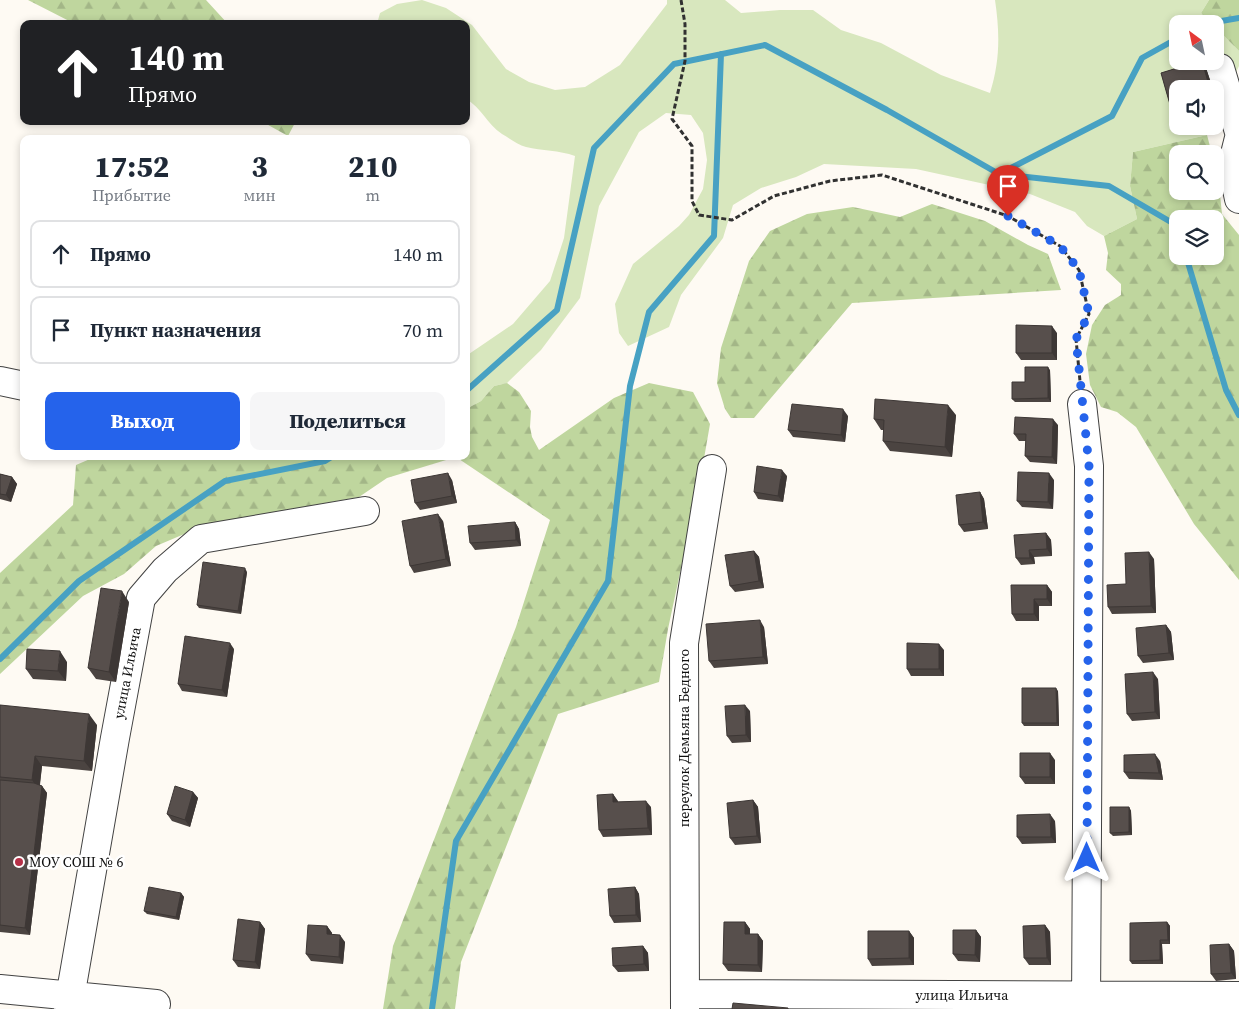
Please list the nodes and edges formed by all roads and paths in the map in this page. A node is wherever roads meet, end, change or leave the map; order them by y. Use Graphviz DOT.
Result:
graph roads {
  1 [pos="681,0"];
  2 [pos="1221,70"];
  3 [pos="1239,132"];
  4 [pos="1239,138"];
  5 [pos="1239,199"];
  6 [pos="0,381"];
  7 [pos="20,385"];
  8 [pos="1082,404"];
  9 [pos="712,469"];
  10 [pos="365,511"];
  11 [pos="0,989"];
  12 [pos="1239,996"];
  13 [pos="685,1001"];
  14 [pos="70,1002"];
  15 [pos="1086,1002"];
  16 [pos="156,1004"];
  1 -- 8 [label="path"];
  2 -- 3 [label="street"];
  4 -- 5 [label="street"];
  6 -- 7 [label="street"];
  8 -- 15 [label="street"];
  9 -- 13 [label="street, переулок Демьяна Бедного"];
  10 -- 14 [label="street, улица Ильича"];
  11 -- 14 [label="street"];
  12 -- 15 [label="street, улица Ильича"];
  13 -- 15 [label="street, улица Ильича"];
  14 -- 16 [label="street"];
}
